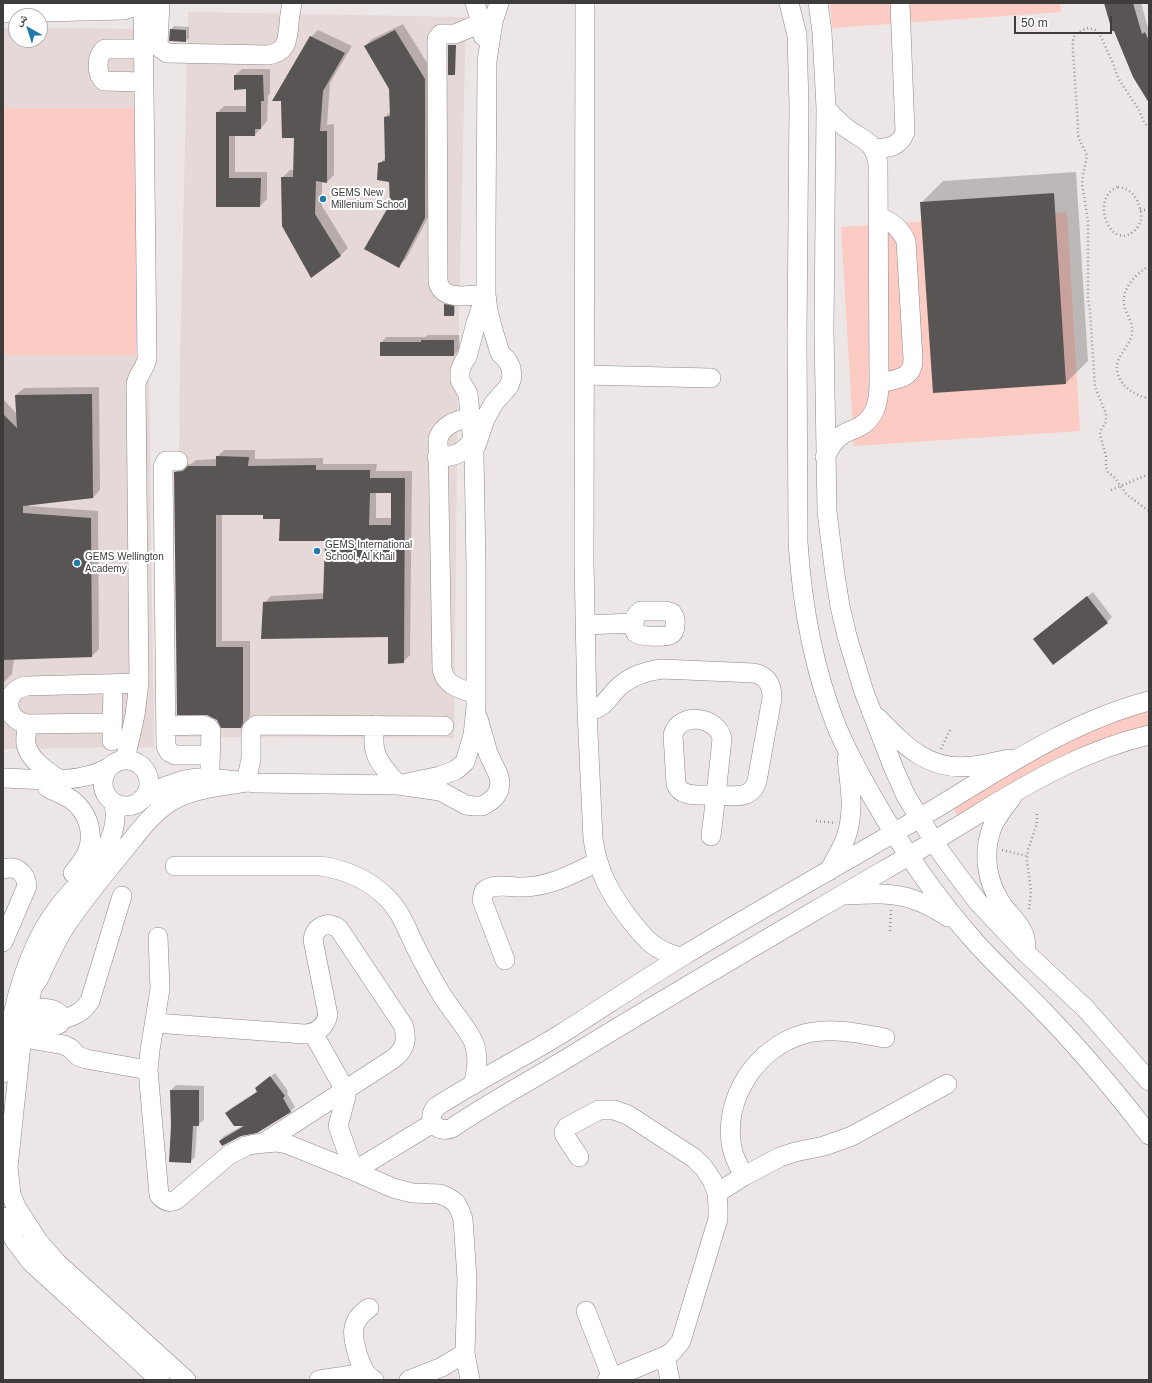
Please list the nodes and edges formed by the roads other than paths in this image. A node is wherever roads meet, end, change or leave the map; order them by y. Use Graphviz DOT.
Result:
graph roads {
  1 [pos="142,3"];
  2 [pos="160,3"];
  3 [pos="292,3"];
  4 [pos="475,3"];
  5 [pos="499,3"];
  6 [pos="585,3"];
  7 [pos="790,3"];
  8 [pos="818,3"];
  9 [pos="900,3"];
  10 [pos="3,13"];
  11 [pos="481,23"];
  12 [pos="144,48"];
  13 [pos="487,61"];
  14 [pos="143,82"];
  15 [pos="826,108"];
  16 [pos="874,149"];
  17 [pos="878,217"];
  18 [pos="486,294"];
  19 [pos="584,374"];
  20 [pos="711,378"];
  21 [pos="879,383"];
  22 [pos="470,417"];
  23 [pos="473,447"];
  24 [pos="438,457"];
  25 [pos="825,457"];
  26 [pos="178,461"];
  27 [pos="634,623"];
  28 [pos="585,625"];
  29 [pos="139,683"];
  30 [pos="113,684"];
  31 [pos="1149,700"];
  32 [pos="476,701"];
  33 [pos="6,706"];
  34 [pos="587,711"];
  35 [pos="871,711"];
  36 [pos="28,724"];
  37 [pos="375,725"];
  38 [pos="166,726"];
  39 [pos="444,726"];
  40 [pos="1149,735"];
  41 [pos="845,745"];
  42 [pos="210,749"];
  43 [pos="1022,756"];
  44 [pos="125,760"];
  45 [pos="108,768"];
  46 [pos="3,778"];
  47 [pos="209,778"];
  48 [pos="246,782"];
  49 [pos="53,783"];
  50 [pos="398,785"];
  51 [pos="3,787"];
  52 [pos="1016,790"];
  53 [pos="110,799"];
  54 [pos="138,802"];
  55 [pos="920,818"];
  56 [pos="894,833"];
  57 [pos="711,836"];
  58 [pos="934,841"];
  59 [pos="908,856"];
  60 [pos="598,862"];
  61 [pos="175,866"];
  62 [pos="109,868"];
  63 [pos="3,869"];
  64 [pos="829,871"];
  65 [pos="843,895"];
  66 [pos="122,896"];
  67 [pos="959,923"];
  68 [pos="642,936"];
  69 [pos="158,937"];
  70 [pos="3,942"];
  71 [pos="1025,952"];
  72 [pos="681,957"];
  73 [pos="505,960"];
  74 [pos="643,981"];
  75 [pos="19,1023"];
  76 [pos="155,1023"];
  77 [pos="313,1033"];
  78 [pos="885,1038"];
  79 [pos="148,1070"];
  80 [pos="3,1073"];
  81 [pos="1149,1081"];
  82 [pos="947,1084"];
  83 [pos="473,1085"];
  84 [pos="345,1090"];
  85 [pos="433,1123"];
  86 [pos="1149,1136"];
  87 [pos="265,1142"];
  88 [pos="579,1157"];
  89 [pos="354,1170"];
  90 [pos="744,1176"];
  91 [pos="717,1193"];
  92 [pos="3,1217"];
  93 [pos="369,1308"];
  94 [pos="586,1311"];
  95 [pos="465,1353"];
  96 [pos="665,1356"];
  97 [pos="370,1377"];
  98 [pos="414,1379"];
  99 [pos="610,1379"];
  100 [pos="160,1380"];
  101 [pos="186,1380"];
  102 [pos="199,1380"];
  103 [pos="319,1380"];
  104 [pos="470,1380"];
  105 [pos="670,1380"];
  1 -- 10 [label="street"];
  1 -- 12 [label="street"];
  2 -- 3 [label="street"];
  4 -- 11 [label="street"];
  5 -- 13 [label="street"];
  6 -- 19 [label="street"];
  7 -- 41 [label="street"];
  8 -- 15 [label="street"];
  9 -- 16 [label="street"];
  11 -- 13 [label="street"];
  11 -- 18 [label="street"];
  12 -- 14 [label="street"];
  12 -- 14 [label="street"];
  13 -- 18 [label="street"];
  14 -- 29 [label="street"];
  15 -- 16 [label="street"];
  15 -- 25 [label="street"];
  16 -- 17 [label="street"];
  17 -- 21 [label="street"];
  17 -- 21 [label="street"];
  18 -- 22 [label="street"];
  18 -- 23 [label="street"];
  19 -- 20 [label="street"];
  19 -- 28 [label="street"];
  21 -- 25 [label="street"];
  22 -- 23 [label="street"];
  22 -- 24 [label="street"];
  23 -- 24 [label="street"];
  23 -- 32 [label="street"];
  24 -- 32 [label="street"];
  25 -- 35 [label="street"];
  26 -- 38 [label="street"];
  27 -- 28 [label="street"];
  28 -- 34 [label="street"];
  29 -- 30 [label="street"];
  29 -- 44 [label="street"];
  30 -- 33 [label="street"];
  30 -- 36 [label="street"];
  31 -- 43 [label="street"];
  32 -- 50 [label="street"];
  32 -- 50 [label="street"];
  33 -- 36 [label="street"];
  34 -- 57 [label="street"];
  34 -- 60 [label="street"];
  35 -- 43 [label="street"];
  35 -- 55 [label="street"];
  36 -- 49 [label="street"];
  37 -- 39 [label="street"];
  37 -- 48 [label="street"];
  37 -- 50 [label="street"];
  38 -- 42 [label="street"];
  38 -- 42 [label="street"];
  40 -- 52 [label="street"];
  41 -- 56 [label="street"];
  41 -- 64 [label="street"];
  42 -- 47 [label="street"];
  43 -- 55 [label="street"];
  44 -- 45 [label="street"];
  44 -- 54 [label="street"];
  45 -- 49 [label="street"];
  45 -- 53 [label="street"];
  46 -- 49 [label="street"];
  47 -- 48 [label="street"];
  47 -- 54 [label="street"];
  48 -- 50 [label="street"];
  48 -- 62 [label="street"];
  49 -- 51 [label="street"];
  49 -- 53 [label="street"];
  49 -- 75 [label="street"];
  52 -- 58 [label="street"];
  52 -- 71 [label="street"];
  53 -- 54 [label="street"];
  53 -- 75 [label="street"];
  54 -- 62 [label="street"];
  55 -- 56 [label="street"];
  55 -- 58 [label="street"];
  56 -- 59 [label="street"];
  56 -- 64 [label="street"];
  58 -- 59 [label="street"];
  58 -- 71 [label="street"];
  59 -- 65 [label="street"];
  59 -- 67 [label="street"];
  60 -- 68 [label="street"];
  60 -- 73 [label="street"];
  61 -- 83 [label="street"];
  62 -- 75 [label="street"];
  63 -- 70 [label="street"];
  64 -- 72 [label="street"];
  65 -- 67 [label="street"];
  65 -- 85 [label="street"];
  66 -- 75 [label="street"];
  67 -- 86 [label="street"];
  68 -- 72 [label="street"];
  68 -- 74 [label="street"];
  69 -- 76 [label="street"];
  71 -- 81 [label="street"];
  72 -- 74 [label="street"];
  74 -- 83 [label="street"];
  75 -- 79 [label="street"];
  75 -- 80 [label="street"];
  75 -- 101 [label="street"];
  75 -- 102 [label="street"];
  76 -- 77 [label="street"];
  76 -- 79 [label="street"];
  77 -- 84 [label="street"];
  77 -- 84 [label="street"];
  78 -- 90 [label="street"];
  79 -- 87 [label="street"];
  82 -- 90 [label="street"];
  83 -- 85 [label="street"];
  84 -- 87 [label="street"];
  84 -- 89 [label="street"];
  85 -- 89 [label="street"];
  87 -- 89 [label="street"];
  88 -- 91 [label="street"];
  89 -- 95 [label="street"];
  90 -- 91 [label="street"];
  91 -- 96 [label="street"];
  92 -- 100 [label="street"];
  93 -- 97 [label="street"];
  94 -- 99 [label="street"];
  95 -- 98 [label="street"];
  95 -- 104 [label="street"];
  96 -- 99 [label="street"];
  96 -- 105 [label="street"];
  97 -- 103 [label="street"];
}
